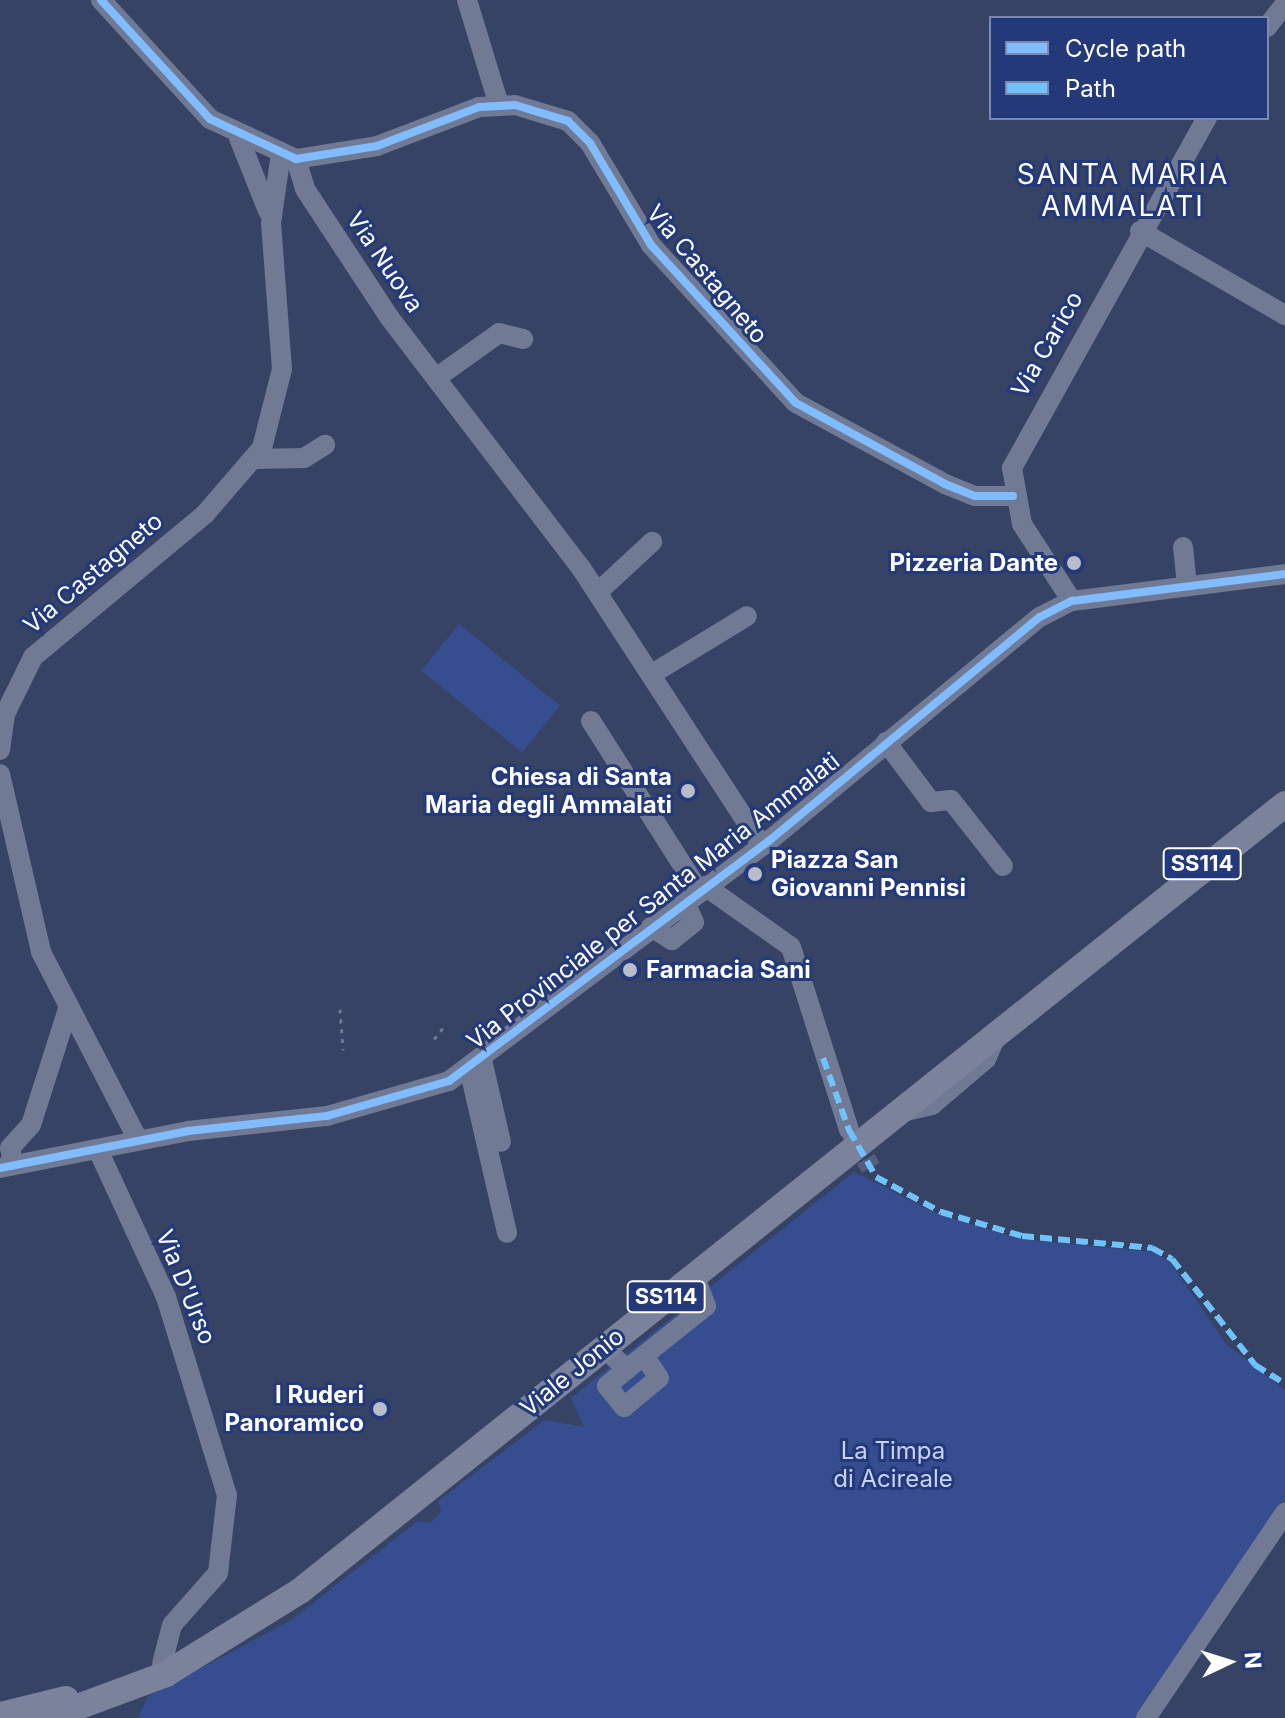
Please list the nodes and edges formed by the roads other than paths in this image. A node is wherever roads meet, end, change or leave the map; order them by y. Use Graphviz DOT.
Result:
graph roads {
  1 [pos="101,0"];
  2 [pos="467,0"];
  3 [pos="1285,4"];
  4 [pos="1269,24"];
  5 [pos="499,105"];
  6 [pos="1206,120"];
  7 [pos="239,138"];
  8 [pos="288,156"];
  9 [pos="271,223"];
  10 [pos="1140,231"];
  11 [pos="1285,315"];
  12 [pos="523,339"];
  13 [pos="436,378"];
  14 [pos="325,445"];
  15 [pos="255,459"];
  16 [pos="1013,496"];
  17 [pos="652,542"];
  18 [pos="1183,547"];
  19 [pos="1285,574"];
  20 [pos="1187,586"];
  21 [pos="598,592"];
  22 [pos="1072,601"];
  23 [pos="747,616"];
  24 [pos="652,674"];
  25 [pos="591,721"];
  26 [pos="886,742"];
  27 [pos="0,750"];
  28 [pos="0,774"];
  29 [pos="1285,795"];
  30 [pos="1285,804"];
  31 [pos="762,846"];
  32 [pos="8,853"];
  33 [pos="1003,866"];
  34 [pos="696,893"];
  35 [pos="1120,934"];
  36 [pos="68,1009"];
  37 [pos="476,1064"];
  38 [pos="849,1130"];
  39 [pos="138,1140"];
  40 [pos="501,1142"];
  41 [pos="99,1152"];
  42 [pos="6,1166"];
  43 [pos="507,1233"];
  44 [pos="694,1274"];
  45 [pos="603,1347"];
  46 [pos="1285,1513"];
  47 [pos="205,1651"];
  48 [pos="162,1664"];
  49 [pos="0,1715"];
  50 [pos="48,1718"];
  51 [pos="1146,1718"];
  1 -- 7 [label="street"];
  2 -- 5 [label="street"];
  3 -- 4 [label="street"];
  5 -- 8 [label="street, Via Castagneto"];
  5 -- 16 [label="street, Via Castagneto"];
  6 -- 10 [label="street, Via Carico"];
  7 -- 8 [label="street"];
  7 -- 9 [label="street"];
  8 -- 9 [label="street"];
  8 -- 13 [label="street, Via Nuova"];
  9 -- 15 [label="street, Via Castagneto"];
  10 -- 11 [label="street"];
  10 -- 16 [label="street, Via Carico"];
  12 -- 13 [label="street"];
  13 -- 21 [label="street, Via Nuova"];
  14 -- 15 [label="street"];
  15 -- 27 [label="street, Via Castagneto"];
  16 -- 22 [label="street, Via Carico"];
  17 -- 21 [label="street"];
  18 -- 20 [label="street"];
  19 -- 20 [label="street, Via Provinciale per Santa Maria Ammalati"];
  20 -- 22 [label="street, Via Provinciale per Santa Maria Ammalati"];
  21 -- 24 [label="street, Via Nuova"];
  22 -- 26 [label="street, Via Provinciale per Santa Maria Ammalati"];
  23 -- 24 [label="street"];
  24 -- 31 [label="street, Via Nuova"];
  25 -- 34 [label="street"];
  26 -- 31 [label="street, Via Provinciale per Santa Maria Ammalati"];
  26 -- 33 [label="street"];
  28 -- 32 [label="street"];
  29 -- 35 [label="main road, Viale Jonio / SS114"];
  30 -- 35 [label="main road, Viale Jonio / SS114"];
  31 -- 34 [label="street, Via Provinciale per Santa Maria Ammalati"];
  32 -- 36 [label="street"];
  34 -- 37 [label="street, Via Provinciale per Santa Maria Ammalati"];
  34 -- 38 [label="street"];
  35 -- 44 [label="main road, Viale Jonio / SS114"];
  36 -- 39 [label="street"];
  36 -- 42 [label="street"];
  37 -- 39 [label="street, Via Provinciale per Santa Maria Ammalati"];
  37 -- 40 [label="street"];
  37 -- 43 [label="street"];
  39 -- 41 [label="street, Via Provinciale per Santa Maria Ammalati"];
  41 -- 42 [label="street, Via Provinciale per Santa Maria Ammalati"];
  41 -- 48 [label="street, Via D'Urso"];
  44 -- 45 [label="main road, Viale Jonio / SS114"];
  44 -- 45 [label="street"];
  45 -- 47 [label="main road, Viale Jonio / SS114"];
  46 -- 51 [label="street"];
  47 -- 48 [label="main road, Viale Jonio / SS114"];
  47 -- 50 [label="main road, Viale Jonio / SS114"];
  48 -- 49 [label="main road, Viale Jonio / SS114"];
}
